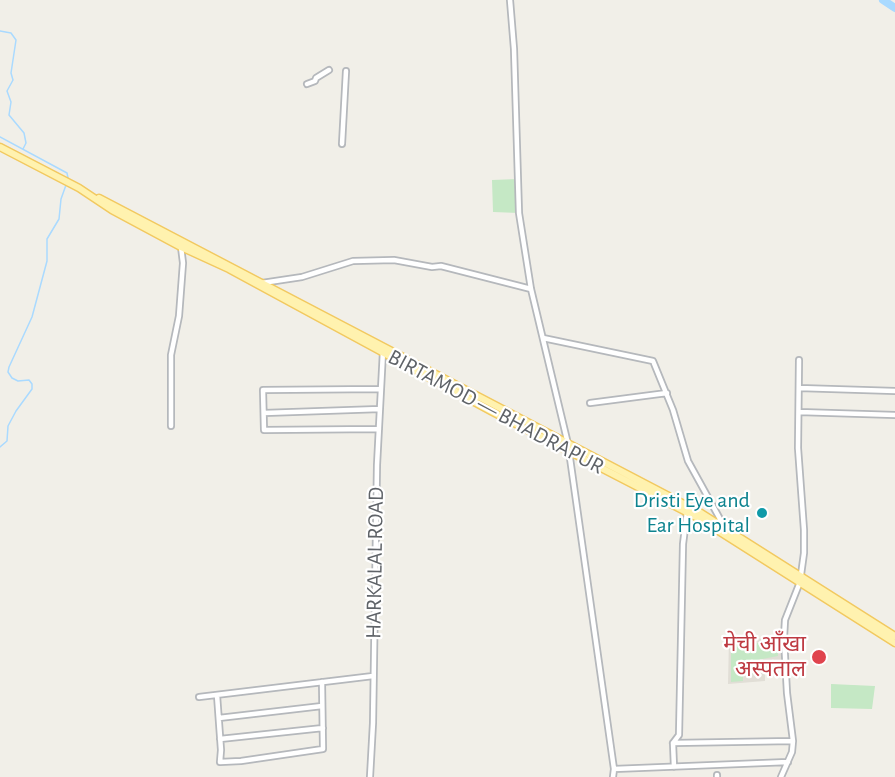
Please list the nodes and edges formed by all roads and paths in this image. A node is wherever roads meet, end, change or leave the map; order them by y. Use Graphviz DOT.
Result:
graph roads {
  1 [pos="510,0"];
  2 [pos="329,70"];
  3 [pos="346,71"];
  4 [pos="307,84"];
  5 [pos="342,144"];
  6 [pos="0,147"];
  7 [pos="90,194"];
  8 [pos="182,247"];
  9 [pos="260,285"];
  10 [pos="531,289"];
  11 [pos="543,338"];
  12 [pos="384,350"];
  13 [pos="799,360"];
  14 [pos="799,388"];
  15 [pos="381,389"];
  16 [pos="895,391"];
  17 [pos="667,393"];
  18 [pos="590,403"];
  19 [pos="380,409"];
  20 [pos="799,412"];
  21 [pos="264,413"];
  22 [pos="895,415"];
  23 [pos="171,426"];
  24 [pos="379,429"];
  25 [pos="568,447"];
  26 [pos="687,512"];
  27 [pos="719,524"];
  28 [pos="727,533"];
  29 [pos="801,578"];
  30 [pos="872,624"];
  31 [pos="895,636"];
  32 [pos="895,643"];
  33 [pos="373,676"];
  34 [pos="322,682"];
  35 [pos="217,695"];
  36 [pos="199,697"];
  37 [pos="322,706"];
  38 [pos="219,718"];
  39 [pos="324,728"];
  40 [pos="220,739"];
  41 [pos="793,741"];
  42 [pos="673,743"];
  43 [pos="788,762"];
  44 [pos="674,767"];
  45 [pos="614,770"];
  46 [pos="370,777"];
  47 [pos="613,777"];
  48 [pos="781,777"];
  1 -- 10 [label="street"];
  2 -- 4 [label="street"];
  3 -- 5 [label="street"];
  6 -- 7 [label="main road, BIRTAMOD — BHADRAPUR"];
  7 -- 8 [label="main road, BIRTAMOD — BHADRAPUR"];
  7 -- 9 [label="main road, BIRTAMOD — BHADRAPUR"];
  8 -- 9 [label="main road, BIRTAMOD — BHADRAPUR"];
  8 -- 23 [label="street"];
  9 -- 10 [label="street"];
  9 -- 12 [label="main road, BIRTAMOD — BHADRAPUR"];
  10 -- 11 [label="street"];
  11 -- 17 [label="street"];
  11 -- 25 [label="street"];
  12 -- 15 [label="street, HARKALAL ROAD"];
  12 -- 25 [label="main road, BIRTAMOD — BHADRAPUR"];
  13 -- 14 [label="street"];
  14 -- 16 [label="street"];
  14 -- 20 [label="street"];
  15 -- 19 [label="street, HARKALAL ROAD"];
  15 -- 21 [label="street"];
  17 -- 18 [label="street"];
  17 -- 27 [label="street"];
  19 -- 21 [label="street"];
  19 -- 24 [label="street, HARKALAL ROAD"];
  20 -- 22 [label="street"];
  20 -- 29 [label="street"];
  21 -- 24 [label="street"];
  24 -- 33 [label="street, HARKALAL ROAD"];
  25 -- 26 [label="main road, BIRTAMOD — BHADRAPUR"];
  25 -- 27 [label="main road, BIRTAMOD — BHADRAPUR"];
  25 -- 45 [label="street"];
  26 -- 28 [label="main road, BIRTAMOD — BHADRAPUR"];
  26 -- 42 [label="street"];
  27 -- 28 [label="main road, BIRTAMOD — BHADRAPUR"];
  28 -- 29 [label="main road, BIRTAMOD — BHADRAPUR"];
  29 -- 30 [label="main road, BIRTAMOD — BHADRAPUR"];
  29 -- 41 [label="street"];
  30 -- 31 [label="main road, BIRTAMOD — BHADRAPUR"];
  30 -- 32 [label="main road, BIRTAMOD — BHADRAPUR"];
  33 -- 34 [label="street"];
  33 -- 46 [label="street, HARKALAL ROAD"];
  34 -- 35 [label="street"];
  34 -- 37 [label="street"];
  35 -- 36 [label="street"];
  35 -- 38 [label="street"];
  37 -- 38 [label="street"];
  37 -- 39 [label="street"];
  38 -- 40 [label="street"];
  39 -- 40 [label="street"];
  39 -- 40 [label="street"];
  41 -- 42 [label="street"];
  41 -- 43 [label="street"];
  42 -- 44 [label="street"];
  43 -- 44 [label="street"];
  43 -- 48 [label="street"];
  44 -- 45 [label="street"];
  45 -- 47 [label="street"];
}
